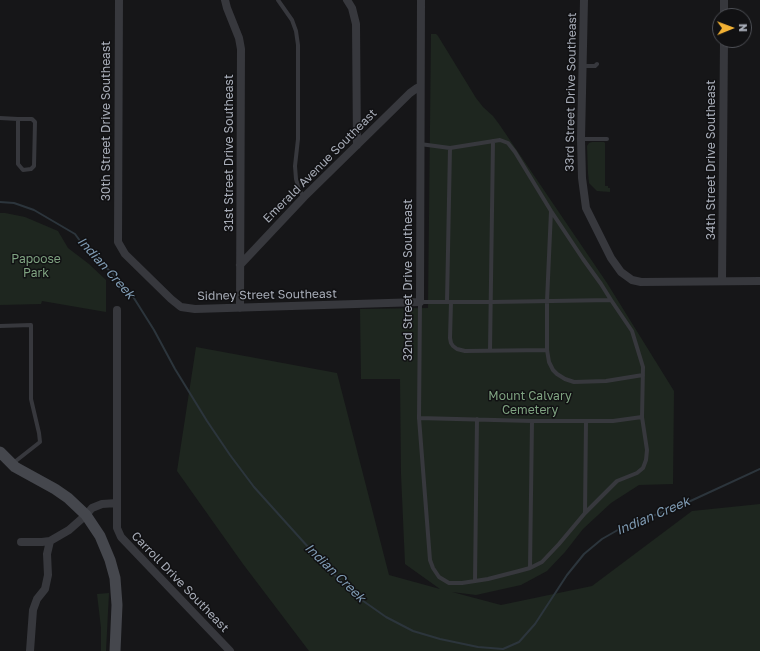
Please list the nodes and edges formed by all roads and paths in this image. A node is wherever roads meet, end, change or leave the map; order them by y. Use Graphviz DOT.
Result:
graph roads {
  1 [pos="119,0"];
  2 [pos="225,0"];
  3 [pos="278,0"];
  4 [pos="347,0"];
  5 [pos="421,0"];
  6 [pos="584,0"];
  7 [pos="724,48"];
  8 [pos="597,64"];
  9 [pos="582,66"];
  10 [pos="420,87"];
  11 [pos="0,118"];
  12 [pos="18,119"];
  13 [pos="580,139"];
  14 [pos="607,139"];
  15 [pos="492,141"];
  16 [pos="420,144"];
  17 [pos="357,145"];
  18 [pos="450,148"];
  19 [pos="304,197"];
  20 [pos="551,211"];
  21 [pos="118,242"];
  22 [pos="240,265"];
  23 [pos="722,281"];
  24 [pos="760,281"];
  25 [pos="611,300"];
  26 [pos="547,301"];
  27 [pos="420,302"];
  28 [pos="449,302"];
  29 [pos="492,302"];
  30 [pos="240,308"];
  31 [pos="117,310"];
  32 [pos="0,326"];
  33 [pos="490,350"];
  34 [pos="547,350"];
  35 [pos="643,375"];
  36 [pos="642,417"];
  37 [pos="420,418"];
  38 [pos="477,420"];
  39 [pos="532,421"];
  40 [pos="586,421"];
  41 [pos="0,452"];
  42 [pos="12,464"];
  43 [pos="116,503"];
  44 [pos="585,513"];
  45 [pos="86,515"];
  46 [pos="50,541"];
  47 [pos="21,542"];
  48 [pos="530,568"];
  49 [pos="475,581"];
  50 [pos="30,651"];
  51 [pos="115,651"];
  52 [pos="230,651"];
  1 -- 21 [label="street, 30th Street Drive Southeast"];
  2 -- 22 [label="street, 31st Street Drive Southeast"];
  3 -- 19 [label="lane"];
  4 -- 17 [label="street"];
  5 -- 10 [label="street, 32nd Street Drive Southeast"];
  6 -- 9 [label="street, 33rd Street Drive Southeast"];
  7 -- 23 [label="street, 34th Street Drive Southeast"];
  8 -- 9 [label="lane"];
  9 -- 13 [label="street, 33rd Street Drive Southeast"];
  10 -- 16 [label="street, 32nd Street Drive Southeast"];
  10 -- 17 [label="street, Emerald Avenue Southeast"];
  11 -- 12 [label="lane"];
  12 -- 12 [label="lane"];
  13 -- 14 [label="lane"];
  13 -- 23 [label="street, 33rd Street Drive Southeast"];
  15 -- 18 [label="lane"];
  15 -- 20 [label="lane"];
  15 -- 29 [label="lane"];
  16 -- 18 [label="lane"];
  16 -- 27 [label="street, 32nd Street Drive Southeast"];
  17 -- 19 [label="street, Emerald Avenue Southeast"];
  18 -- 28 [label="lane"];
  19 -- 22 [label="street, Emerald Avenue Southeast"];
  20 -- 25 [label="lane"];
  20 -- 26 [label="lane"];
  21 -- 30 [label="street, Sidney Street Southeast"];
  22 -- 30 [label="street, 31st Street Drive Southeast"];
  23 -- 24 [label="street"];
  25 -- 26 [label="lane"];
  25 -- 35 [label="lane"];
  26 -- 29 [label="lane"];
  26 -- 34 [label="lane"];
  27 -- 28 [label="lane"];
  27 -- 30 [label="street, Sidney Street Southeast"];
  27 -- 37 [label="lane, 32nd Street Drive Southeast"];
  28 -- 29 [label="lane"];
  28 -- 33 [label="lane"];
  29 -- 33 [label="lane"];
  31 -- 43 [label="street"];
  32 -- 42 [label="lane"];
  33 -- 34 [label="lane"];
  34 -- 35 [label="lane"];
  35 -- 36 [label="lane"];
  36 -- 40 [label="lane"];
  36 -- 44 [label="lane"];
  37 -- 38 [label="lane"];
  37 -- 49 [label="lane, 32nd Street Drive Southeast"];
  38 -- 39 [label="lane"];
  38 -- 49 [label="lane"];
  39 -- 40 [label="lane"];
  39 -- 48 [label="lane"];
  40 -- 44 [label="lane"];
  41 -- 42 [label="main road"];
  42 -- 45 [label="main road"];
  43 -- 45 [label="street"];
  43 -- 52 [label="street, Carroll Drive Southeast"];
  44 -- 48 [label="lane"];
  45 -- 46 [label="street"];
  45 -- 51 [label="main road"];
  46 -- 47 [label="street"];
  46 -- 50 [label="street"];
  48 -- 49 [label="lane"];
}
